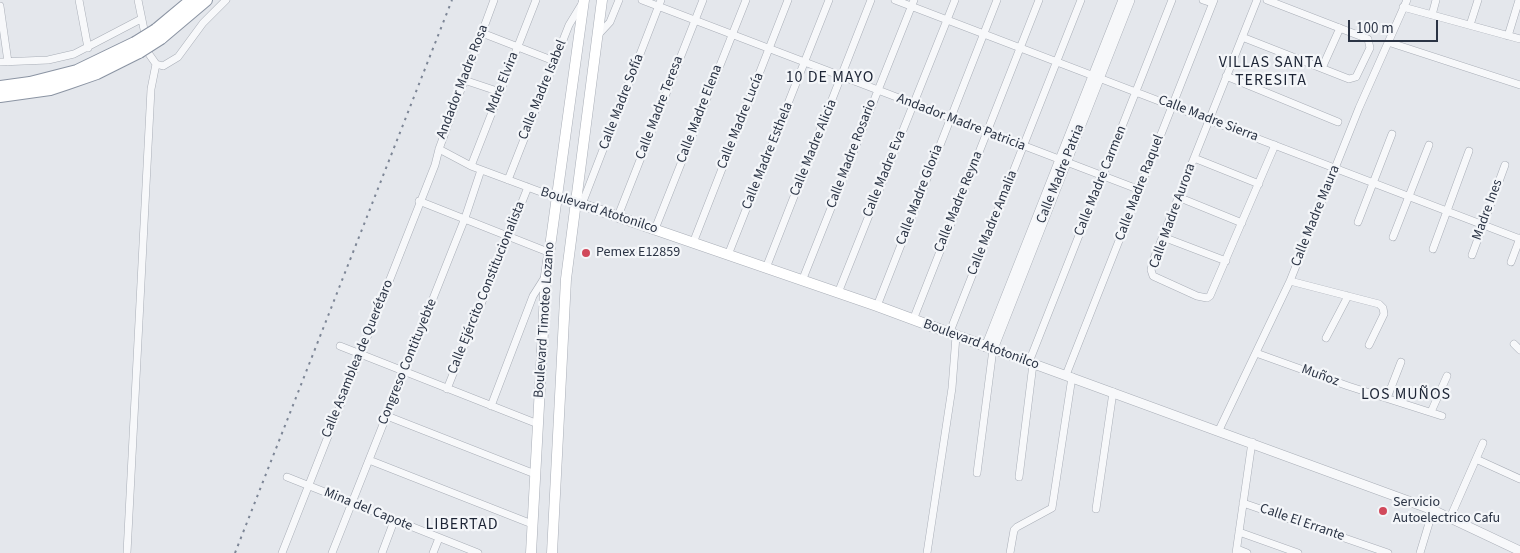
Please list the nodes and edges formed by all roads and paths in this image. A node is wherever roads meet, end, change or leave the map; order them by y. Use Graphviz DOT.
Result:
graph roads {
  1 [pos="80,0"];
  2 [pos="138,0"];
  3 [pos="192,0"];
  4 [pos="206,0"];
  5 [pos="226,0"];
  6 [pos="494,0"];
  7 [pos="536,0"];
  8 [pos="602,0"];
  9 [pos="619,0"];
  10 [pos="642,0"];
  11 [pos="703,0"];
  12 [pos="746,0"];
  13 [pos="788,0"];
  14 [pos="829,0"];
  15 [pos="871,0"];
  16 [pos="895,0"];
  17 [pos="955,0"];
  18 [pos="997,0"];
  19 [pos="1039,0"];
  20 [pos="1081,0"];
  21 [pos="1123,0"];
  22 [pos="1130,0"];
  23 [pos="1172,0"];
  24 [pos="1203,0"];
  25 [pos="1257,0"];
  26 [pos="1267,0"];
  27 [pos="1436,0"];
  28 [pos="1478,0"];
  29 [pos="1519,0"];
  30 [pos="584,1"];
  31 [pos="1213,2"];
  32 [pos="660,3"];
  33 [pos="912,3"];
  34 [pos="1405,3"];
  35 [pos="0,6"];
  36 [pos="1432,15"];
  37 [pos="141,19"];
  38 [pos="947,19"];
  39 [pos="695,20"];
  40 [pos="1470,25"];
  41 [pos="1340,28"];
  42 [pos="482,33"];
  43 [pos="984,33"];
  44 [pos="158,34"];
  45 [pos="731,34"];
  46 [pos="598,35"];
  47 [pos="1242,36"];
  48 [pos="1508,36"];
  49 [pos="1520,39"];
  50 [pos="1388,42"];
  51 [pos="137,47"];
  52 [pos="518,47"];
  53 [pos="1020,47"];
  54 [pos="88,48"];
  55 [pos="769,49"];
  56 [pos="554,61"];
  57 [pos="1057,61"];
  58 [pos="0,62"];
  59 [pos="8,62"];
  60 [pos="805,62"];
  61 [pos="156,64"];
  62 [pos="1322,68"];
  63 [pos="1096,76"];
  64 [pos="1226,76"];
  65 [pos="842,77"];
  66 [pos="464,80"];
  67 [pos="1520,85"];
  68 [pos="0,87"];
  69 [pos="877,91"];
  70 [pos="500,92"];
  71 [pos="1136,92"];
  72 [pos="0,96"];
  73 [pos="913,104"];
  74 [pos="1173,105"];
  75 [pos="950,117"];
  76 [pos="1209,120"];
  77 [pos="1338,122"];
  78 [pos="987,132"];
  79 [pos="1392,134"];
  80 [pos="1276,145"];
  81 [pos="1429,145"];
  82 [pos="1023,147"];
  83 [pos="438,148"];
  84 [pos="1469,152"];
  85 [pos="1194,158"];
  86 [pos="1063,160"];
  87 [pos="435,165"];
  88 [pos="1505,165"];
  89 [pos="471,166"];
  90 [pos="1336,168"];
  91 [pos="481,170"];
  92 [pos="1102,176"];
  93 [pos="508,180"];
  94 [pos="1374,182"];
  95 [pos="1259,184"];
  96 [pos="528,188"];
  97 [pos="1140,190"];
  98 [pos="1410,196"];
  99 [pos="1178,197"];
  100 [pos="557,198"];
  101 [pos="419,200"];
  102 [pos="578,203"];
  103 [pos="1447,210"];
  104 [pos="618,216"];
  105 [pos="465,218"];
  106 [pos="1358,222"];
  107 [pos="1242,223"];
  108 [pos="1482,224"];
  109 [pos="655,229"];
  110 [pos="507,236"];
  111 [pos="1163,236"];
  112 [pos="1394,237"];
  113 [pos="1520,239"];
  114 [pos="693,242"];
  115 [pos="1432,248"];
  116 [pos="548,252"];
  117 [pos="728,255"];
  118 [pos="1472,255"];
  119 [pos="1226,261"];
  120 [pos="1511,262"];
  121 [pos="766,268"];
  122 [pos="546,276"];
  123 [pos="802,281"];
  124 [pos="1290,281"];
  125 [pos="838,293"];
  126 [pos="1348,296"];
  127 [pos="877,306"];
  128 [pos="913,320"];
  129 [pos="953,335"];
  130 [pos="1326,338"];
  131 [pos="1514,344"];
  132 [pos="1369,345"];
  133 [pos="340,346"];
  134 [pos="990,348"];
  135 [pos="1520,350"];
  136 [pos="359,353"];
  137 [pos="1256,353"];
  138 [pos="1401,362"];
  139 [pos="1031,363"];
  140 [pos="404,372"];
  141 [pos="1069,376"];
  142 [pos="1447,376"];
  143 [pos="447,389"];
  144 [pos="1112,392"];
  145 [pos="1387,398"];
  146 [pos="490,406"];
  147 [pos="1431,412"];
  148 [pos="387,416"];
  149 [pos="1442,416"];
  150 [pos="538,424"];
  151 [pos="1220,430"];
  152 [pos="1252,442"];
  153 [pos="1483,443"];
  154 [pos="1476,458"];
  155 [pos="368,460"];
  156 [pos="976,473"];
  157 [pos="535,474"];
  158 [pos="287,477"];
  159 [pos="1018,477"];
  160 [pos="1520,479"];
  161 [pos="308,486"];
  162 [pos="1243,503"];
  163 [pos="352,504"];
  164 [pos="1096,509"];
  165 [pos="1433,510"];
  166 [pos="1450,518"];
  167 [pos="394,521"];
  168 [pos="532,524"];
  169 [pos="1239,532"];
  170 [pos="439,538"];
  171 [pos="1236,551"];
  172 [pos="1520,551"];
  173 [pos="127,553"];
  174 [pos="282,553"];
  175 [pos="332,553"];
  176 [pos="382,553"];
  177 [pos="433,553"];
  178 [pos="478,553"];
  179 [pos="531,553"];
  180 [pos="552,553"];
  181 [pos="927,553"];
  182 [pos="1010,553"];
  183 [pos="1247,553"];
  184 [pos="1298,553"];
  185 [pos="1388,553"];
  186 [pos="1420,553"];
  1 -- 54 [label="street"];
  2 -- 37 [label="street"];
  3 -- 44 [label="highway"];
  4 -- 44 [label="highway"];
  5 -- 61 [label="street"];
  6 -- 42 [label="street, Andador Madre Rosa"];
  7 -- 52 [label="street, Mdre Elvira"];
  8 -- 46 [label="main road, Boulevard Timoteo Lozano"];
  9 -- 46 [label="street"];
  10 -- 32 [label="street, Andador Madre Patricia"];
  11 -- 39 [label="street, Calle Madre Teresa"];
  12 -- 45 [label="street, Calle Madre Elena"];
  13 -- 55 [label="street, Calle Madre Lucía"];
  14 -- 60 [label="street, Calle Madre Esthela"];
  15 -- 65 [label="street, Calle Madre Alicia"];
  16 -- 33 [label="street, Calle Madre Sierra"];
  17 -- 38 [label="street, Calle Madre Eva"];
  18 -- 43 [label="street, Calle Madre Gloria"];
  19 -- 53 [label="street, Calle Madre Reyna"];
  20 -- 57 [label="street, Calle Madre Amalia"];
  21 -- 63 [label="street, Calle Madre Patria"];
  22 -- 63 [label="street, Calle Madre Patria"];
  23 -- 71 [label="street, Calle Madre Carmen"];
  24 -- 31 [label="street"];
  25 -- 47 [label="street, Calle Madre Aurora"];
  26 -- 41 [label="street"];
  27 -- 36 [label="street"];
  28 -- 40 [label="street"];
  29 -- 48 [label="street"];
  30 -- 56 [label="street, Calle Madre Isabel"];
  30 -- 100 [label="main road, Boulevard Timoteo Lozano"];
  31 -- 74 [label="street, Calle Madre Raquel"];
  32 -- 39 [label="street, Andador Madre Patricia"];
  32 -- 102 [label="street, Calle Madre Sofía"];
  33 -- 38 [label="street, Calle Madre Sierra"];
  33 -- 69 [label="street, Calle Madre Rosario"];
  34 -- 36 [label="street"];
  34 -- 50 [label="street, Calle Madre Maura"];
  35 -- 59 [label="street"];
  36 -- 40 [label="street"];
  37 -- 54 [label="street"];
  37 -- 61 [label="street"];
  38 -- 43 [label="street, Calle Madre Sierra"];
  38 -- 73 [label="street, Calle Madre Eva"];
  39 -- 45 [label="street, Andador Madre Patricia"];
  39 -- 104 [label="street, Calle Madre Teresa"];
  40 -- 48 [label="street"];
  41 -- 62 [label="street"];
  41 -- 62 [label="street"];
  42 -- 52 [label="street"];
  42 -- 66 [label="street, Andador Madre Rosa"];
  43 -- 53 [label="street, Calle Madre Sierra"];
  43 -- 75 [label="street, Calle Madre Gloria"];
  44 -- 51 [label="highway, bridge"];
  45 -- 55 [label="street, Andador Madre Patricia"];
  45 -- 109 [label="street, Calle Madre Elena"];
  46 -- 102 [label="main road, Boulevard Timoteo Lozano"];
  47 -- 62 [label="street"];
  47 -- 64 [label="street, Calle Madre Aurora"];
  48 -- 49 [label="street"];
  50 -- 67 [label="street"];
  50 -- 90 [label="street, Calle Madre Maura"];
  51 -- 68 [label="highway"];
  51 -- 72 [label="highway"];
  52 -- 56 [label="street"];
  52 -- 70 [label="street, Mdre Elvira"];
  53 -- 57 [label="street, Calle Madre Sierra"];
  53 -- 78 [label="street, Calle Madre Reyna"];
  54 -- 59 [label="street"];
  55 -- 60 [label="street, Andador Madre Patricia"];
  55 -- 114 [label="street, Calle Madre Lucía"];
  56 -- 93 [label="street, Calle Madre Isabel"];
  57 -- 63 [label="street, Calle Madre Sierra"];
  57 -- 82 [label="street, Calle Madre Amalia"];
  58 -- 59 [label="street"];
  60 -- 65 [label="street, Andador Madre Patricia"];
  60 -- 117 [label="street, Calle Madre Esthela"];
  61 -- 173 [label="street"];
  63 -- 71 [label="street, Calle Madre Sierra"];
  63 -- 86 [label="street, Calle Madre Patria"];
  64 -- 76 [label="street, Calle Madre Aurora"];
  64 -- 77 [label="street"];
  65 -- 69 [label="street, Andador Madre Patricia"];
  65 -- 121 [label="street, Calle Madre Alicia"];
  66 -- 70 [label="street"];
  66 -- 83 [label="street, Andador Madre Rosa"];
  69 -- 73 [label="street, Andador Madre Patricia"];
  69 -- 123 [label="street, Calle Madre Rosario"];
  70 -- 89 [label="street, Mdre Elvira"];
  71 -- 74 [label="street, Calle Madre Sierra"];
  71 -- 92 [label="street, Calle Madre Carmen"];
  73 -- 75 [label="street, Andador Madre Patricia"];
  73 -- 125 [label="street, Calle Madre Eva"];
  74 -- 76 [label="street, Calle Madre Sierra"];
  74 -- 97 [label="street, Calle Madre Raquel"];
  75 -- 78 [label="street, Andador Madre Patricia"];
  75 -- 127 [label="street, Calle Madre Gloria"];
  76 -- 80 [label="street, Calle Madre Sierra"];
  76 -- 85 [label="street, Calle Madre Aurora"];
  78 -- 82 [label="street, Andador Madre Patricia"];
  78 -- 128 [label="street, Calle Madre Reyna"];
  79 -- 94 [label="street"];
  80 -- 90 [label="street, Calle Madre Sierra"];
  80 -- 95 [label="street, Calle Madre Aurora"];
  81 -- 98 [label="street"];
  82 -- 86 [label="street, Andador Madre Patricia"];
  82 -- 129 [label="street, Calle Madre Amalia"];
  83 -- 87 [label="street, Andador Madre Rosa"];
  83 -- 89 [label="street, Boulevard Atotonilco"];
  84 -- 103 [label="street"];
  85 -- 95 [label="street"];
  85 -- 99 [label="street, Calle Madre Aurora"];
  86 -- 92 [label="street, Andador Madre Patricia"];
  86 -- 134 [label="street, Calle Madre Patria"];
  87 -- 101 [label="street, Calle Asamblea de Querétaro"];
  88 -- 108 [label="street, Madre Ines"];
  89 -- 91 [label="street, Boulevard Atotonilco"];
  90 -- 94 [label="street, Calle Madre Sierra"];
  90 -- 124 [label="street, Calle Madre Maura"];
  91 -- 93 [label="street, Boulevard Atotonilco"];
  91 -- 105 [label="street, Congreso Contituyebte"];
  92 -- 97 [label="street, Andador Madre Patricia"];
  92 -- 139 [label="street, Calle Madre Carmen"];
  93 -- 96 [label="street, Boulevard Atotonilco"];
  94 -- 98 [label="street, Calle Madre Sierra"];
  94 -- 106 [label="street"];
  95 -- 107 [label="street, Calle Madre Aurora"];
  96 -- 100 [label="street, Boulevard Atotonilco"];
  96 -- 110 [label="street, Calle Ejército Constitucionalista"];
  97 -- 141 [label="street, Calle Madre Raquel"];
  98 -- 103 [label="street, Calle Madre Sierra"];
  98 -- 112 [label="street"];
  99 -- 107 [label="street"];
  99 -- 111 [label="street, Calle Madre Aurora"];
  100 -- 102 [label="street, Boulevard Atotonilco"];
  100 -- 116 [label="main road, Boulevard Timoteo Lozano"];
  101 -- 105 [label="street"];
  101 -- 136 [label="street, Calle Asamblea de Querétaro"];
  102 -- 104 [label="main road, Boulevard Atotonilco"];
  102 -- 180 [label="main road, Boulevard Timoteo Lozano"];
  103 -- 108 [label="street, Calle Madre Sierra"];
  103 -- 115 [label="street"];
  104 -- 109 [label="main road, Boulevard Atotonilco"];
  105 -- 110 [label="street"];
  105 -- 140 [label="street, Congreso Contituyebte"];
  107 -- 119 [label="street, Calle Madre Aurora"];
  108 -- 113 [label="street, Calle Madre Sierra"];
  108 -- 118 [label="street, Madre Ines"];
  109 -- 114 [label="main road, Boulevard Atotonilco"];
  110 -- 116 [label="street"];
  110 -- 143 [label="street, Calle Ejército Constitucionalista"];
  111 -- 119 [label="street"];
  111 -- 119 [label="street, Calle Madre Aurora"];
  113 -- 120 [label="street"];
  114 -- 117 [label="main road, Boulevard Atotonilco"];
  116 -- 122 [label="main road, Boulevard Timoteo Lozano"];
  117 -- 121 [label="main road, Boulevard Atotonilco"];
  121 -- 123 [label="main road, Boulevard Atotonilco"];
  122 -- 146 [label="street"];
  122 -- 150 [label="main road, Boulevard Timoteo Lozano"];
  123 -- 125 [label="main road, Boulevard Atotonilco"];
  124 -- 126 [label="street"];
  124 -- 137 [label="street, Calle Madre Maura"];
  125 -- 127 [label="main road, Boulevard Atotonilco"];
  126 -- 130 [label="street"];
  126 -- 132 [label="street"];
  127 -- 128 [label="main road, Boulevard Atotonilco"];
  128 -- 129 [label="main road, Boulevard Atotonilco"];
  129 -- 134 [label="main road, Boulevard Atotonilco"];
  129 -- 181 [label="street, Calle Madre Amalia"];
  131 -- 135 [label="street"];
  133 -- 136 [label="street"];
  134 -- 139 [label="street, Boulevard Atotonilco"];
  134 -- 156 [label="street"];
  136 -- 140 [label="street"];
  136 -- 161 [label="street, Calle Asamblea de Querétaro"];
  137 -- 145 [label="street, Muñoz"];
  137 -- 151 [label="street, Calle Madre Maura"];
  138 -- 145 [label="street"];
  139 -- 141 [label="street, Boulevard Atotonilco"];
  139 -- 159 [label="street, Calle Madre Carmen"];
  140 -- 143 [label="street"];
  140 -- 148 [label="street, Congreso Contituyebte"];
  141 -- 144 [label="street, Boulevard Atotonilco"];
  141 -- 182 [label="street, Calle Madre Raquel"];
  142 -- 147 [label="street"];
  143 -- 146 [label="street"];
  144 -- 151 [label="street, Boulevard Atotonilco"];
  144 -- 164 [label="street"];
  145 -- 147 [label="street, Muñoz"];
  146 -- 150 [label="street"];
  147 -- 149 [label="street, Muñoz"];
  148 -- 155 [label="street, Congreso Contituyebte"];
  148 -- 157 [label="street"];
  150 -- 157 [label="main road, Boulevard Timoteo Lozano"];
  151 -- 152 [label="street, Boulevard Atotonilco"];
  152 -- 162 [label="street"];
  152 -- 165 [label="street, Boulevard Atotonilco"];
  153 -- 154 [label="street"];
  154 -- 160 [label="street"];
  154 -- 166 [label="street"];
  155 -- 163 [label="street, Congreso Contituyebte"];
  155 -- 168 [label="street"];
  157 -- 168 [label="main road, Boulevard Timoteo Lozano"];
  158 -- 161 [label="street, Mina del Capote"];
  161 -- 163 [label="street, Mina del Capote"];
  161 -- 174 [label="street, Calle Asamblea de Querétaro"];
  162 -- 169 [label="street"];
  162 -- 185 [label="street, Calle El Errante"];
  163 -- 167 [label="street, Mina del Capote"];
  163 -- 175 [label="street, Congreso Contituyebte"];
  165 -- 166 [label="street, Boulevard Atotonilco"];
  165 -- 186 [label="street"];
  166 -- 172 [label="street, Boulevard Atotonilco"];
  167 -- 170 [label="street, Mina del Capote"];
  167 -- 176 [label="street"];
  168 -- 179 [label="main road, Boulevard Timoteo Lozano"];
  169 -- 171 [label="street"];
  169 -- 184 [label="street"];
  170 -- 177 [label="street"];
  170 -- 178 [label="street, Mina del Capote"];
  171 -- 183 [label="street"];
}
